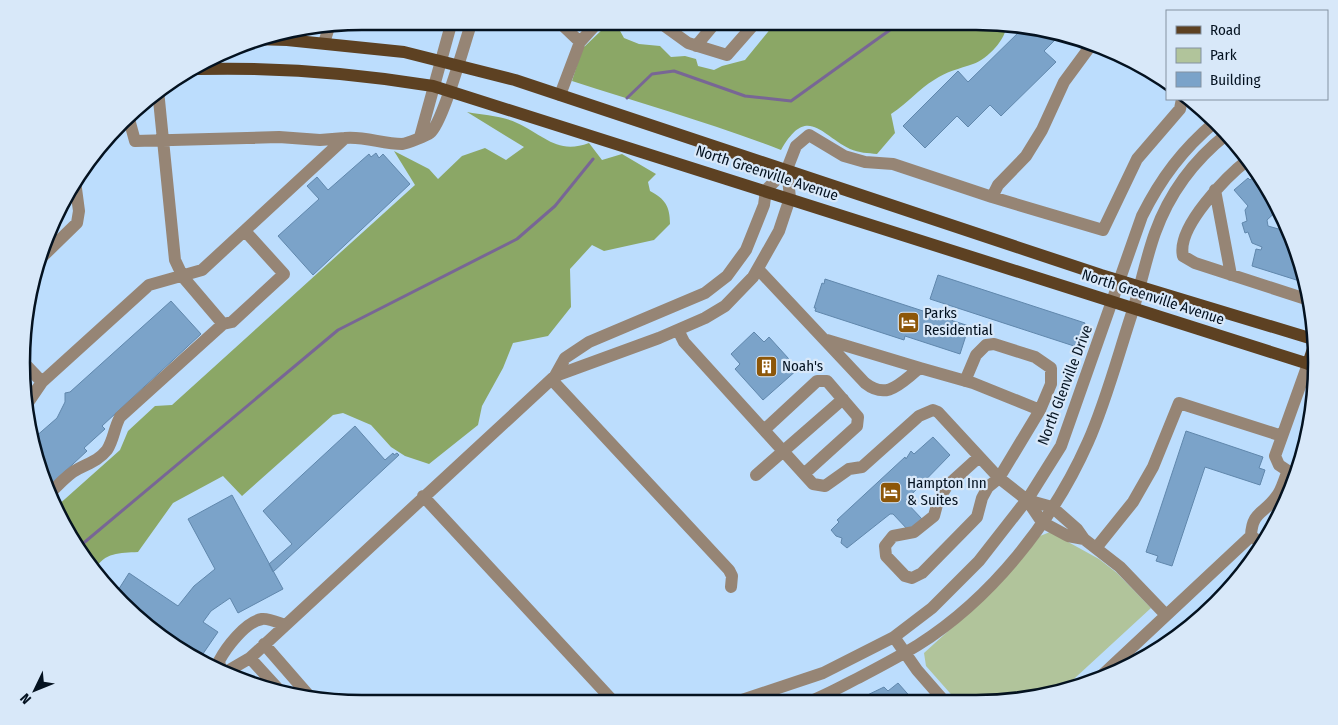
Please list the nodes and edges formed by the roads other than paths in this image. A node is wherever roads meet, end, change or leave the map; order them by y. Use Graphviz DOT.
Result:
graph roads {
  1 [pos="449,30"];
  2 [pos="469,30"];
  3 [pos="567,30"];
  4 [pos="591,30"];
  5 [pos="670,30"];
  6 [pos="709,30"];
  7 [pos="749,30"];
  8 [pos="327,32"];
  9 [pos="278,40"];
  10 [pos="580,42"];
  11 [pos="324,43"];
  12 [pos="696,46"];
  13 [pos="1088,50"];
  14 [pos="439,60"];
  15 [pos="458,65"];
  16 [pos="208,68"];
  17 [pos="432,86"];
  18 [pos="450,91"];
  19 [pos="560,95"];
  20 [pos="159,100"];
  21 [pos="1181,102"];
  22 [pos="130,124"];
  23 [pos="1210,126"];
  24 [pos="420,137"];
  25 [pos="345,138"];
  26 [pos="162,139"];
  27 [pos="1221,139"];
  28 [pos="1242,165"];
  29 [pos="787,169"];
  30 [pos="766,190"];
  31 [pos="1214,190"];
  32 [pos="77,193"];
  33 [pos="992,197"];
  34 [pos="790,198"];
  35 [pos="245,231"];
  36 [pos="50,249"];
  37 [pos="758,269"];
  38 [pos="1231,275"];
  39 [pos="183,277"];
  40 [pos="1120,281"];
  41 [pos="1139,287"];
  42 [pos="1302,297"];
  43 [pos="1113,301"];
  44 [pos="1133,307"];
  45 [pos="223,324"];
  46 [pos="678,330"];
  47 [pos="1307,337"];
  48 [pos="825,340"];
  49 [pos="1308,364"];
  50 [pos="920,368"];
  51 [pos="30,370"];
  52 [pos="1307,374"];
  53 [pos="554,378"];
  54 [pos="965,381"];
  55 [pos="42,382"];
  56 [pos="32,396"];
  57 [pos="843,399"];
  58 [pos="1040,410"];
  59 [pos="764,430"];
  60 [pos="1282,436"];
  61 [pos="784,451"];
  62 [pos="979,457"];
  63 [pos="1290,468"];
  64 [pos="804,474"];
  65 [pos="756,475"];
  66 [pos="998,478"];
  67 [pos="1286,482"];
  68 [pos="55,489"];
  69 [pos="423,496"];
  70 [pos="1027,500"];
  71 [pos="1052,507"];
  72 [pos="1042,522"];
  73 [pos="1251,536"];
  74 [pos="1084,539"];
  75 [pos="1256,540"];
  76 [pos="1096,548"];
  77 [pos="731,587"];
  78 [pos="1166,614"];
  79 [pos="285,625"];
  80 [pos="894,637"];
  81 [pos="264,644"];
  82 [pos="904,653"];
  83 [pos="250,658"];
  84 [pos="220,663"];
  85 [pos="1111,666"];
  86 [pos="232,669"];
  87 [pos="273,683"];
  88 [pos="305,690"];
  89 [pos="608,695"];
  90 [pos="757,695"];
  91 [pos="825,695"];
  92 [pos="939,695"];
  1 -- 14 [label="street"];
  2 -- 15 [label="street"];
  3 -- 10 [label="street"];
  4 -- 10 [label="street"];
  5 -- 12 [label="street"];
  6 -- 12 [label="street"];
  7 -- 12 [label="street"];
  8 -- 11 [label="street"];
  9 -- 11 [label="main road, North Greenville Avenue"];
  10 -- 19 [label="street"];
  11 -- 14 [label="main road, North Greenville Avenue"];
  13 -- 33 [label="street"];
  14 -- 15 [label="main road, North Greenville Avenue"];
  14 -- 17 [label="street"];
  15 -- 18 [label="street"];
  15 -- 19 [label="main road, North Greenville Avenue"];
  16 -- 17 [label="main road, North Greenville Avenue"];
  17 -- 18 [label="main road, North Greenville Avenue"];
  17 -- 24 [label="street"];
  18 -- 24 [label="street"];
  18 -- 30 [label="main road, North Greenville Avenue"];
  19 -- 29 [label="main road, North Greenville Avenue"];
  20 -- 26 [label="street"];
  21 -- 33 [label="street"];
  22 -- 26 [label="street"];
  23 -- 40 [label="street, North Glenville Drive"];
  24 -- 25 [label="street"];
  25 -- 26 [label="street"];
  25 -- 35 [label="street"];
  26 -- 39 [label="street"];
  27 -- 41 [label="street"];
  28 -- 31 [label="street"];
  29 -- 30 [label="street"];
  29 -- 33 [label="street"];
  29 -- 34 [label="street"];
  29 -- 40 [label="main road, North Greenville Avenue"];
  30 -- 34 [label="main road, North Greenville Avenue"];
  30 -- 53 [label="street"];
  31 -- 38 [label="street"];
  31 -- 38 [label="street"];
  32 -- 36 [label="street"];
  34 -- 37 [label="street"];
  34 -- 43 [label="main road, North Greenville Avenue"];
  35 -- 39 [label="street"];
  35 -- 45 [label="street"];
  37 -- 46 [label="street"];
  37 -- 48 [label="street"];
  38 -- 42 [label="street"];
  39 -- 45 [label="street"];
  39 -- 55 [label="street"];
  40 -- 41 [label="main road, North Greenville Avenue"];
  40 -- 43 [label="street, North Glenville Drive"];
  41 -- 44 [label="street"];
  41 -- 47 [label="main road, North Greenville Avenue"];
  43 -- 44 [label="main road, North Greenville Avenue"];
  43 -- 70 [label="street, North Glenville Drive"];
  44 -- 49 [label="main road, North Greenville Avenue"];
  44 -- 71 [label="street"];
  45 -- 68 [label="street"];
  46 -- 53 [label="street"];
  46 -- 59 [label="street"];
  48 -- 50 [label="street"];
  48 -- 50 [label="street"];
  50 -- 54 [label="street"];
  51 -- 55 [label="street"];
  52 -- 60 [label="street"];
  53 -- 69 [label="street"];
  53 -- 77 [label="street"];
  54 -- 58 [label="street"];
  54 -- 58 [label="street"];
  55 -- 56 [label="street"];
  57 -- 59 [label="street"];
  57 -- 61 [label="street"];
  57 -- 64 [label="street"];
  58 -- 66 [label="street"];
  59 -- 61 [label="street"];
  60 -- 63 [label="street"];
  60 -- 76 [label="street"];
  61 -- 64 [label="street"];
  61 -- 65 [label="street"];
  62 -- 64 [label="street"];
  62 -- 66 [label="street"];
  62 -- 66 [label="street"];
  66 -- 70 [label="street"];
  67 -- 73 [label="street"];
  69 -- 79 [label="street"];
  69 -- 89 [label="street"];
  70 -- 71 [label="street"];
  70 -- 72 [label="street"];
  70 -- 80 [label="street, North Glenville Drive"];
  71 -- 72 [label="street"];
  71 -- 74 [label="street"];
  72 -- 74 [label="street"];
  72 -- 82 [label="street"];
  73 -- 75 [label="street"];
  73 -- 78 [label="street"];
  74 -- 76 [label="street"];
  76 -- 78 [label="street"];
  78 -- 85 [label="street"];
  79 -- 81 [label="street"];
  79 -- 84 [label="street"];
  80 -- 82 [label="street"];
  80 -- 90 [label="street, North Glenville Drive"];
  81 -- 83 [label="street"];
  81 -- 88 [label="street"];
  82 -- 91 [label="street"];
  82 -- 92 [label="street"];
  83 -- 86 [label="street"];
  83 -- 87 [label="street"];
}
